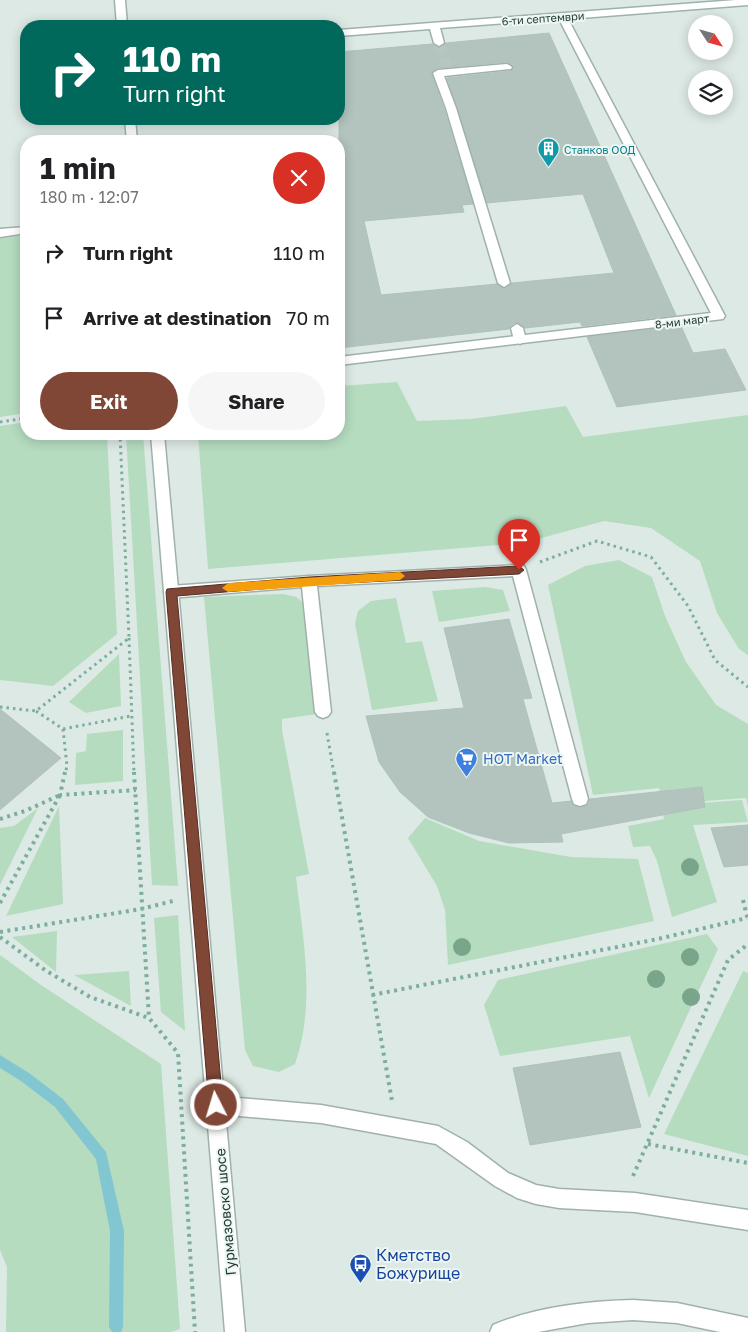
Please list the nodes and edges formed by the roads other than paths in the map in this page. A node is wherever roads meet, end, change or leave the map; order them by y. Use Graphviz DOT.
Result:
graph roads {
  1 [pos="120,0"];
  2 [pos="748,2"];
  3 [pos="562,16"];
  4 [pos="122,20"];
  5 [pos="434,26"];
  6 [pos="345,33"];
  7 [pos="439,43"];
  8 [pos="507,67"];
  9 [pos="20,231"];
  10 [pos="0,233"];
  11 [pos="504,283"];
  12 [pos="345,360"];
  13 [pos="158,440"];
  14 [pos="309,581"];
  15 [pos="171,592"];
  16 [pos="323,712"];
  17 [pos="580,800"];
  18 [pos="216,1105"];
  19 [pos="748,1220"];
  20 [pos="748,1328"];
  21 [pos="235,1332"];
  22 [pos="500,1332"];
  1 -- 4 [label="street"];
  2 -- 3 [label="street, 6-ти септември"];
  3 -- 5 [label="street, 6-ти септември"];
  3 -- 12 [label="street, 8-ми март"];
  5 -- 6 [label="street, 6-ти септември"];
  5 -- 7 [label="street"];
  8 -- 11 [label="street"];
  9 -- 10 [label="street"];
  13 -- 15 [label="street, Гурмазовско шосе"];
  14 -- 15 [label="street"];
  14 -- 16 [label="street"];
  14 -- 17 [label="street"];
  15 -- 18 [label="street, Гурмазовско шосе"];
  18 -- 19 [label="street"];
  18 -- 21 [label="street, Гурмазовско шосе"];
  20 -- 22 [label="street"];
}
